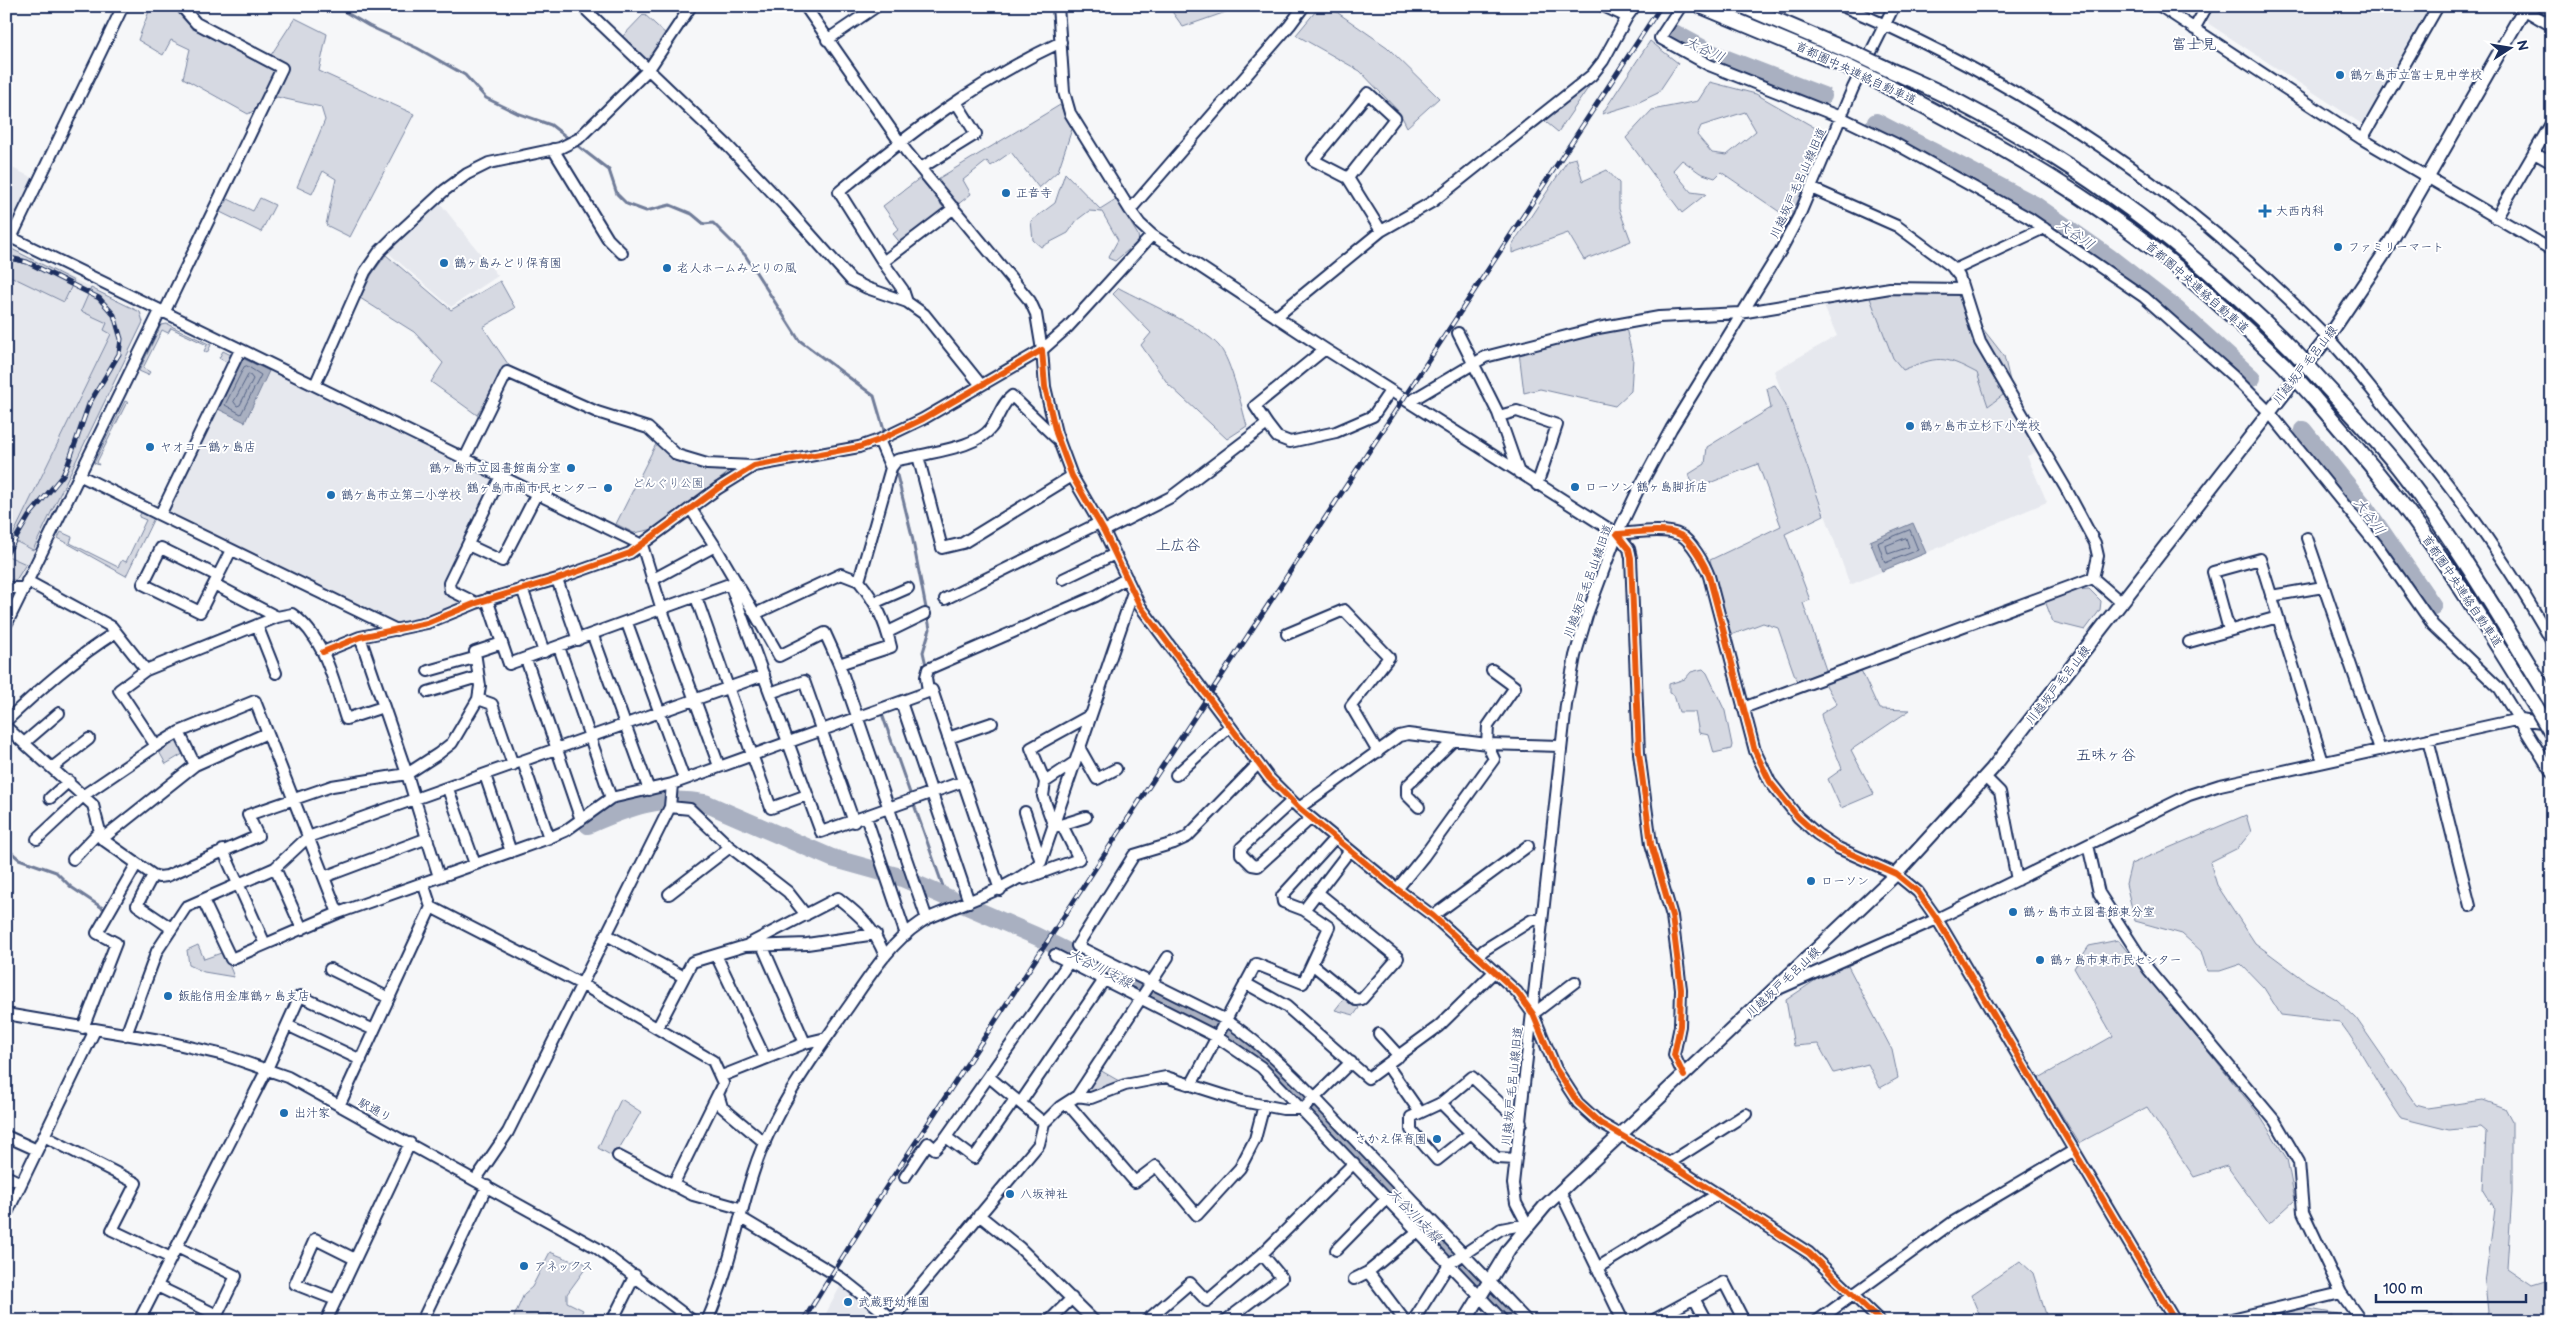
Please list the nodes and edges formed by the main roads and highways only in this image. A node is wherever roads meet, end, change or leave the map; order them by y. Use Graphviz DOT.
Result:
graph roads {
  1 [pos="1701,6"];
  2 [pos="1743,6"];
  3 [pos="2523,7"];
  4 [pos="2552,703"];
  5 [pos="2552,734"];
  6 [pos="1465,1321"];
  1 -- 5 [label="highway, 首都圏中央連絡自動車道, bridge"];
  2 -- 4 [label="highway, 首都圏中央連絡自動車道, bridge"];
  3 -- 6 [label="main road, 川越坂戸毛呂山線"];
}
